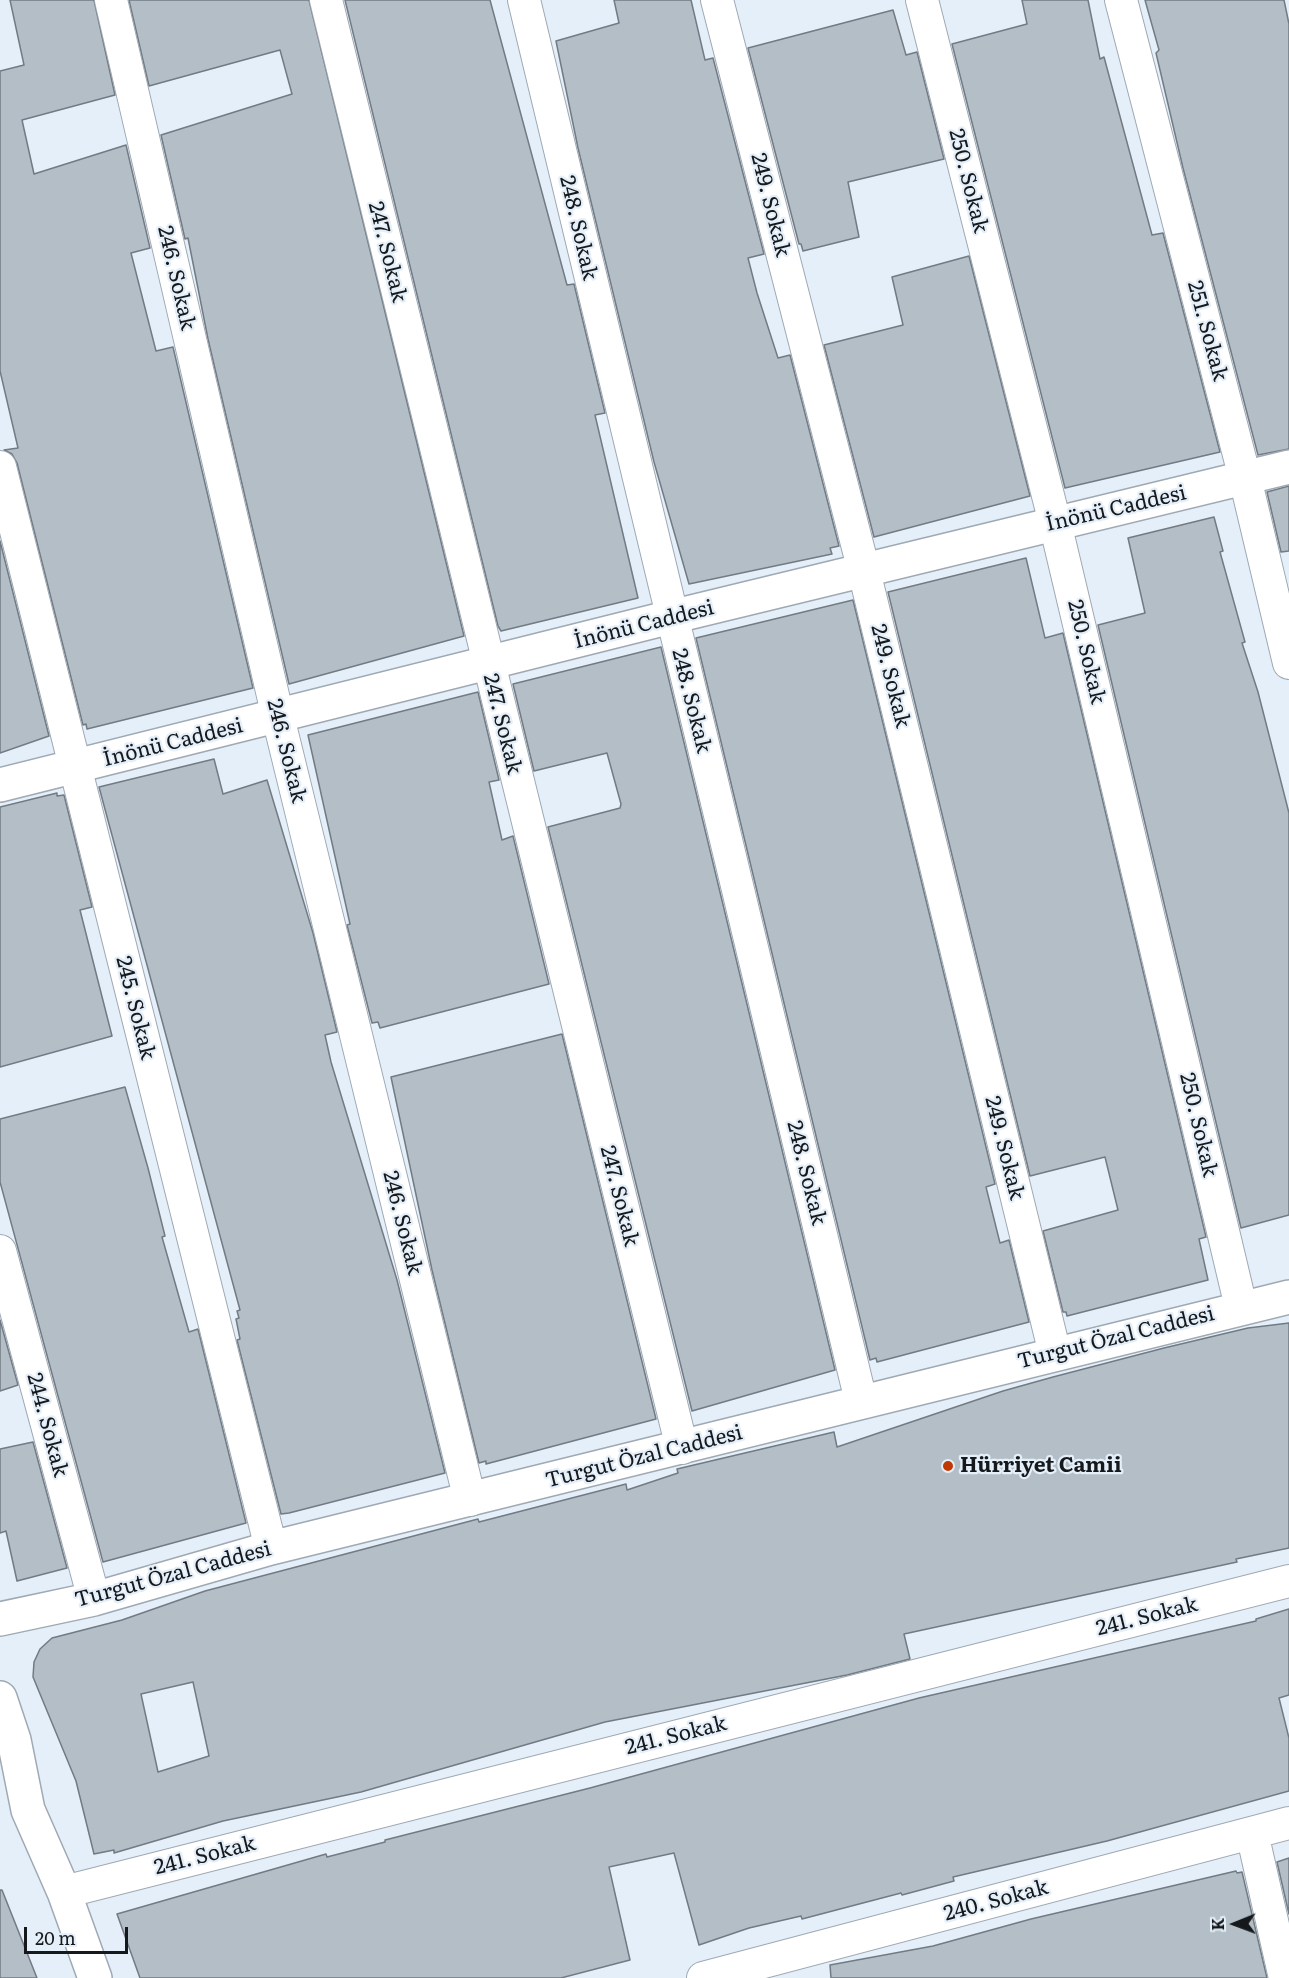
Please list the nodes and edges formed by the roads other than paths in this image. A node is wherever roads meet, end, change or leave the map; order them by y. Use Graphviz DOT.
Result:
graph roads {
  1 [pos="111,0"];
  2 [pos="326,0"];
  3 [pos="524,0"];
  4 [pos="717,0"];
  5 [pos="922,0"];
  6 [pos="1121,0"];
  7 [pos="0,467"];
  8 [pos="1289,467"];
  9 [pos="1245,478"];
  10 [pos="1055,523"];
  11 [pos="864,571"];
  12 [pos="671,617"];
  13 [pos="1289,663"];
  14 [pos="488,664"];
  15 [pos="278,717"];
  16 [pos="74,767"];
  17 [pos="0,785"];
  18 [pos="0,1251"];
  19 [pos="1289,1296"];
  20 [pos="1241,1306"];
  21 [pos="1054,1354"];
  22 [pos="861,1401"];
  23 [pos="682,1448"];
  24 [pos="470,1500"];
  25 [pos="271,1548"];
  26 [pos="1289,1581"];
  27 [pos="94,1599"];
  28 [pos="0,1619"];
  29 [pos="0,1698"];
  30 [pos="0,1788"];
  31 [pos="28,1809"];
  32 [pos="1289,1823"];
  33 [pos="1252,1833"];
  34 [pos="64,1892"];
  35 [pos="96,1978"];
  36 [pos="703,1978"];
  37 [pos="1285,1978"];
  1 -- 15 [label="street, 246. Sokak"];
  2 -- 14 [label="street, 247. Sokak"];
  3 -- 12 [label="street, 248. Sokak"];
  4 -- 11 [label="street, 249. Sokak"];
  5 -- 10 [label="street, 250. Sokak"];
  6 -- 9 [label="street, 251. Sokak"];
  7 -- 16 [label="street, 245. Sokak"];
  8 -- 9 [label="street, İnönü Caddesi"];
  9 -- 10 [label="street, İnönü Caddesi"];
  9 -- 13 [label="street, 251. Sokak"];
  10 -- 11 [label="street, İnönü Caddesi"];
  10 -- 20 [label="street, 250. Sokak"];
  11 -- 12 [label="street, İnönü Caddesi"];
  11 -- 21 [label="street, 249. Sokak"];
  12 -- 14 [label="street, İnönü Caddesi"];
  12 -- 22 [label="street, 248. Sokak"];
  14 -- 15 [label="street, İnönü Caddesi"];
  14 -- 23 [label="street, 247. Sokak"];
  15 -- 16 [label="street, İnönü Caddesi"];
  15 -- 24 [label="street, 246. Sokak"];
  16 -- 17 [label="street, İnönü Caddesi"];
  16 -- 25 [label="street, 245. Sokak"];
  18 -- 27 [label="street, 244. Sokak"];
  19 -- 20 [label="street, Turgut Özal Caddesi"];
  20 -- 21 [label="street, Turgut Özal Caddesi"];
  21 -- 22 [label="street, Turgut Özal Caddesi"];
  22 -- 23 [label="street, Turgut Özal Caddesi"];
  23 -- 24 [label="street, Turgut Özal Caddesi"];
  24 -- 25 [label="street, Turgut Özal Caddesi"];
  25 -- 27 [label="street, Turgut Özal Caddesi"];
  26 -- 34 [label="street, 241. Sokak"];
  27 -- 28 [label="street, Turgut Özal Caddesi"];
  29 -- 31 [label="street"];
  30 -- 31 [label="street"];
  31 -- 34 [label="street"];
  32 -- 33 [label="street, 240. Sokak"];
  33 -- 36 [label="street, 240. Sokak"];
  33 -- 37 [label="street"];
  34 -- 35 [label="street"];
}
